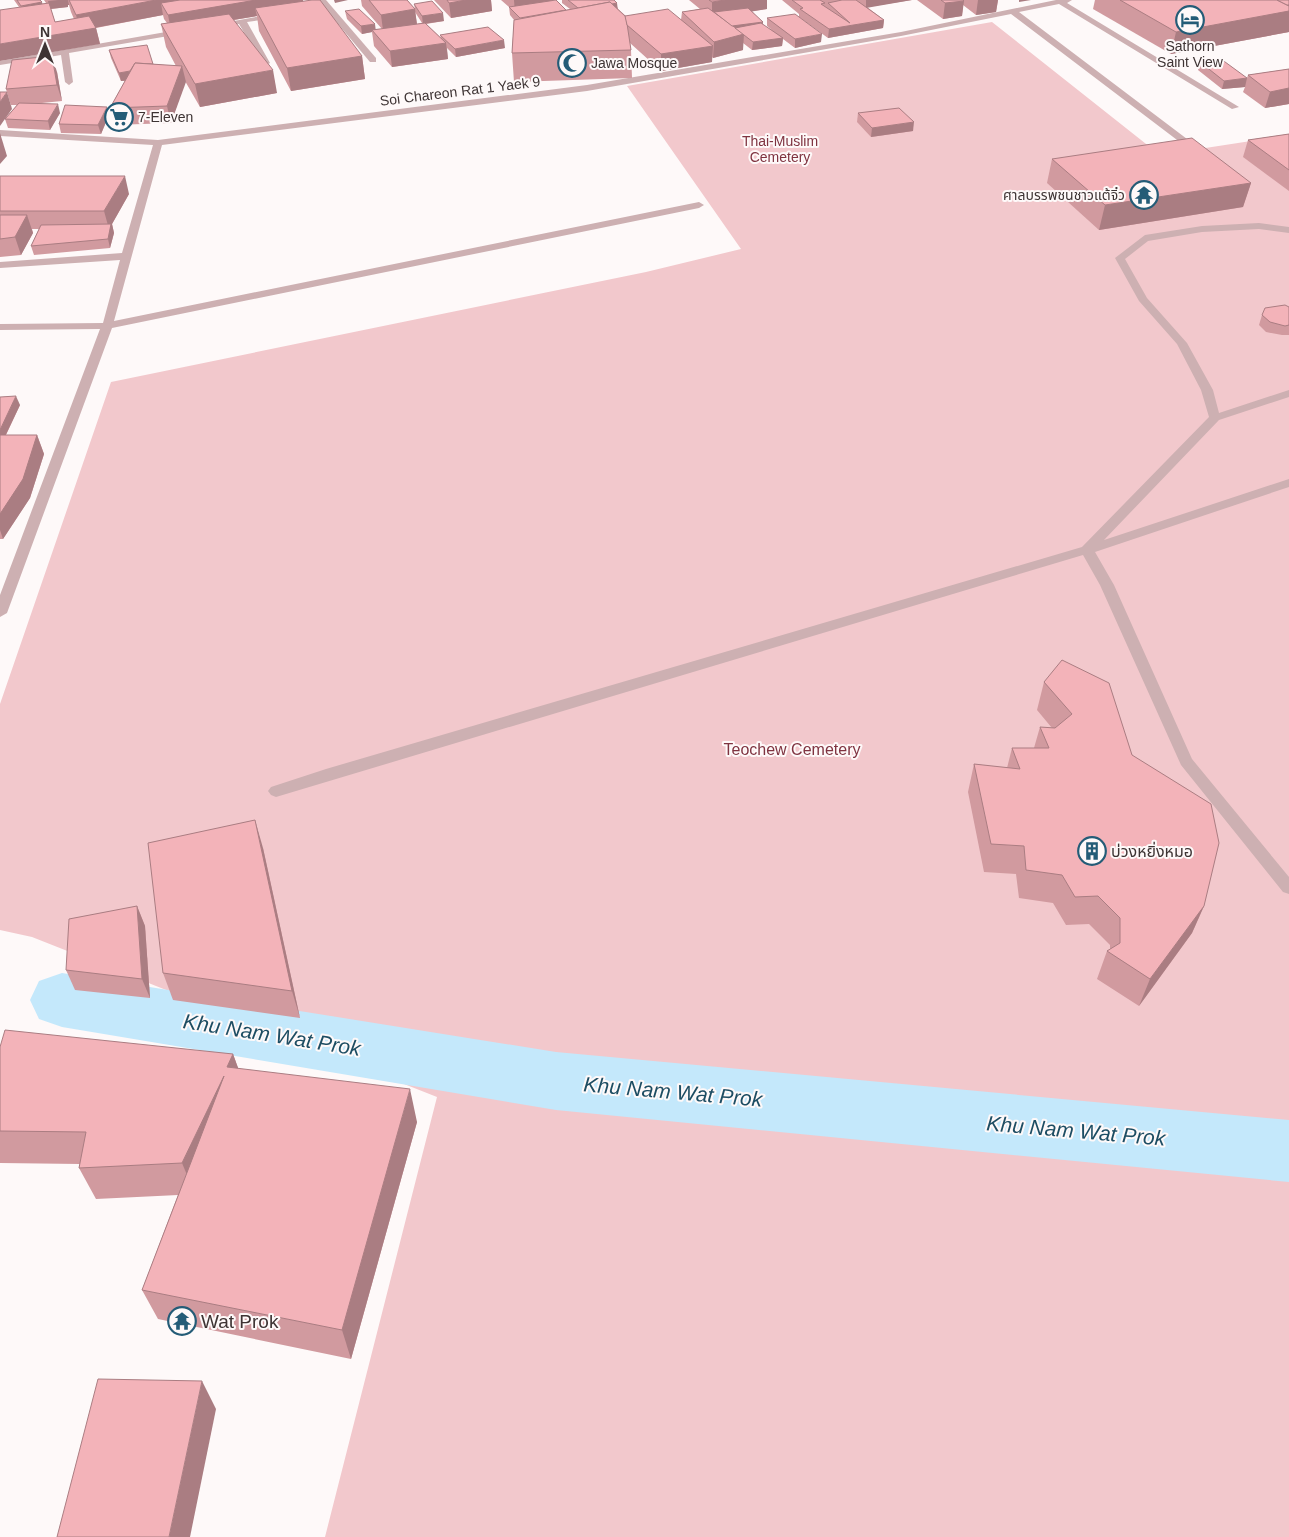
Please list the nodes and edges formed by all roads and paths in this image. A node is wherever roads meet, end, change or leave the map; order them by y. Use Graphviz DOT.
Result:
graph roads {
  1 [pos="1068,0"];
  2 [pos="1059,2"];
  3 [pos="323,5"];
  4 [pos="1012,11"];
  5 [pos="289,13"];
  6 [pos="242,21"];
  7 [pos="202,28"];
  8 [pos="192,30"];
  9 [pos="65,52"];
  10 [pos="373,60"];
  11 [pos="0,63"];
  12 [pos="266,63"];
  13 [pos="69,82"];
  14 [pos="1235,107"];
  15 [pos="0,133"];
  16 [pos="158,143"];
  17 [pos="1188,144"];
  18 [pos="699,205"];
  19 [pos="1289,230"];
  20 [pos="127,256"];
  21 [pos="0,265"];
  22 [pos="107,326"];
  23 [pos="0,327"];
  24 [pos="1289,393"];
  25 [pos="1215,418"];
  26 [pos="1289,483"];
  27 [pos="1087,550"];
  28 [pos="0,613"];
  29 [pos="276,791"];
  30 [pos="1289,888"];
  1 -- 2 [label="street, Soi Chareon Rat 1 Yaek 9"];
  2 -- 4 [label="street, Soi Chareon Rat 1 Yaek 9"];
  2 -- 14 [label="street"];
  3 -- 10 [label="street"];
  4 -- 16 [label="street, Soi Chareon Rat 1 Yaek 9"];
  4 -- 17 [label="street"];
  5 -- 6 [label="street"];
  6 -- 7 [label="street"];
  6 -- 12 [label="street"];
  8 -- 9 [label="street"];
  9 -- 11 [label="street"];
  9 -- 13 [label="street"];
  15 -- 16 [label="street, Soi Chareon Rat 1 Yaek 9"];
  16 -- 20 [label="street"];
  18 -- 22 [label="street"];
  19 -- 25 [label="street"];
  20 -- 21 [label="street"];
  20 -- 22 [label="street"];
  22 -- 23 [label="street"];
  22 -- 28 [label="street"];
  24 -- 25 [label="street"];
  25 -- 27 [label="street"];
  26 -- 27 [label="street"];
  27 -- 29 [label="street"];
  27 -- 30 [label="street"];
}
